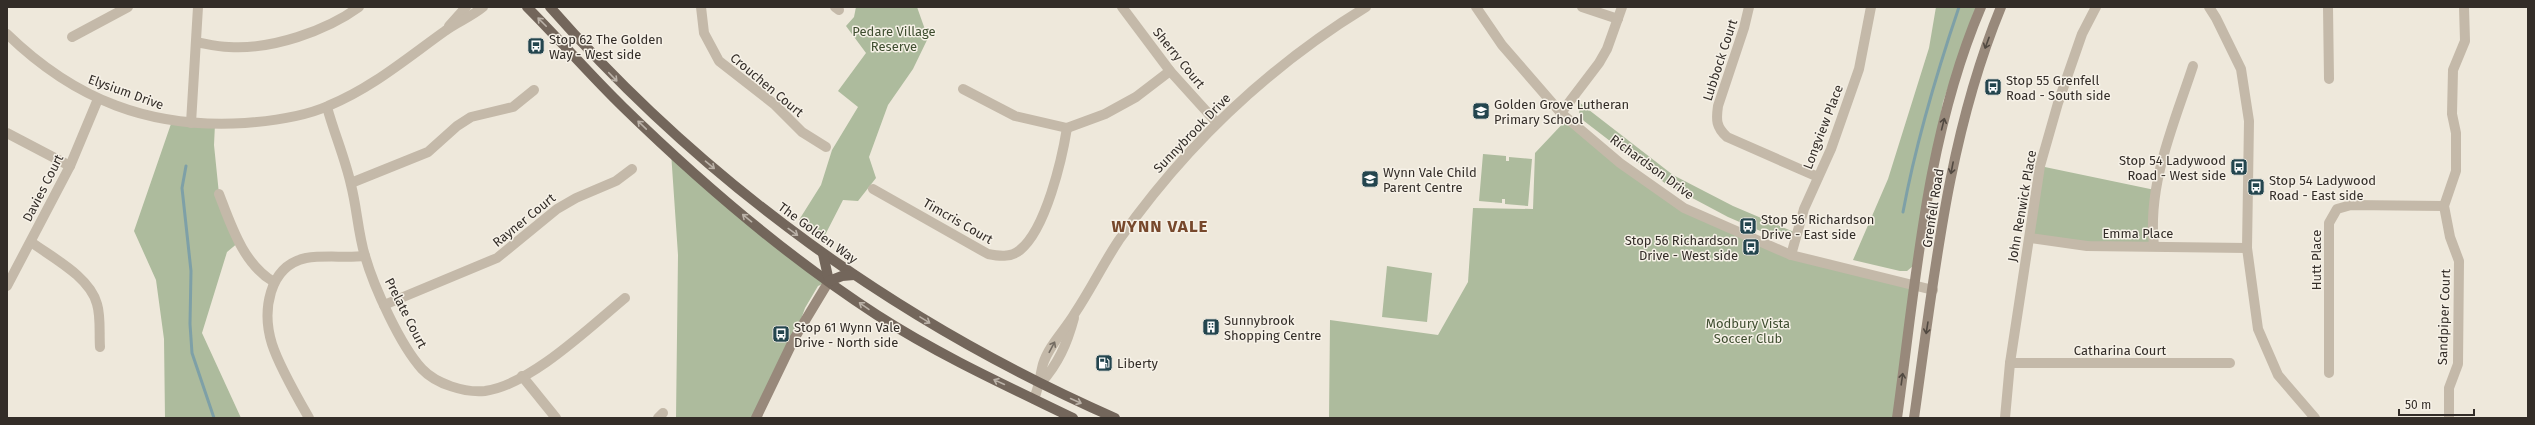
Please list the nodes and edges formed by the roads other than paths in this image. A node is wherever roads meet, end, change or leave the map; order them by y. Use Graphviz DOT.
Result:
graph roads {
  1 [pos="128,7"];
  2 [pos="198,7"];
  3 [pos="359,7"];
  4 [pos="466,7"];
  5 [pos="484,7"];
  6 [pos="527,7"];
  7 [pos="550,7"];
  8 [pos="701,7"];
  9 [pos="1122,7"];
  10 [pos="1366,7"];
  11 [pos="1476,7"];
  12 [pos="1582,7"];
  13 [pos="1622,7"];
  14 [pos="1749,7"];
  15 [pos="1871,7"];
  16 [pos="1982,7"];
  17 [pos="2001,7"];
  18 [pos="2096,7"];
  19 [pos="2209,7"];
  20 [pos="2328,7"];
  21 [pos="2464,7"];
  22 [pos="1618,19"];
  23 [pos="447,29"];
  24 [pos="7,34"];
  25 [pos="72,37"];
  26 [pos="196,42"];
  27 [pos="2193,66"];
  28 [pos="1170,71"];
  29 [pos="2330,79"];
  30 [pos="963,89"];
  31 [pos="534,90"];
  32 [pos="98,99"];
  33 [pos="327,107"];
  34 [pos="1561,113"];
  35 [pos="191,123"];
  36 [pos="1217,123"];
  37 [pos="1066,128"];
  38 [pos="7,132"];
  39 [pos="826,147"];
  40 [pos="70,166"];
  41 [pos="632,169"];
  42 [pos="1818,177"];
  43 [pos="351,183"];
  44 [pos="873,189"];
  45 [pos="219,194"];
  46 [pos="2444,206"];
  47 [pos="2030,238"];
  48 [pos="31,242"];
  49 [pos="2154,246"];
  50 [pos="2247,248"];
  51 [pos="823,254"];
  52 [pos="1791,255"];
  53 [pos="365,256"];
  54 [pos="854,275"];
  55 [pos="829,281"];
  56 [pos="274,282"];
  57 [pos="7,286"];
  58 [pos="1916,286"];
  59 [pos="1933,290"];
  60 [pos="625,298"];
  61 [pos="384,305"];
  62 [pos="100,347"];
  63 [pos="2010,363"];
  64 [pos="2230,363"];
  65 [pos="2329,373"];
  66 [pos="522,376"];
  67 [pos="1041,383"];
  68 [pos="1034,399"];
  69 [pos="309,418"];
  70 [pos="556,418"];
  71 [pos="756,418"];
  72 [pos="1073,418"];
  73 [pos="1115,418"];
  74 [pos="1897,418"];
  75 [pos="1914,418"];
  76 [pos="2005,418"];
  77 [pos="2315,418"];
  78 [pos="2449,418"];
  1 -- 25 [label="street"];
  2 -- 26 [label="street"];
  3 -- 26 [label="street"];
  4 -- 23 [label="street, Elysium Drive"];
  5 -- 23 [label="street, Elysium Drive"];
  55 -- 6 [label="main road, one-way"];
  7 -- 51 [label="main road, The Golden Way, one-way"];
  8 -- 39 [label="street, Crouchen Court"];
  9 -- 28 [label="street, Sherry Court"];
  10 -- 36 [label="street, Sunnybrook Drive"];
  11 -- 34 [label="street, Richardson Drive"];
  12 -- 22 [label="street"];
  13 -- 22 [label="street"];
  14 -- 42 [label="street, Lubbock Court"];
  15 -- 42 [label="street, Longview Place"];
  58 -- 16 [label="main road, Grenfell Road, one-way"];
  17 -- 59 [label="main road, Grenfell Road, one-way"];
  18 -- 47 [label="street, John Renwick Place"];
  19 -- 50 [label="street"];
  20 -- 29 [label="street"];
  21 -- 46 [label="street, Sandpiper Court"];
  22 -- 34 [label="street"];
  23 -- 33 [label="street, Elysium Drive"];
  24 -- 32 [label="street, Elysium Drive"];
  26 -- 35 [label="street"];
  27 -- 49 [label="street"];
  28 -- 36 [label="street, Sherry Court"];
  28 -- 37 [label="street"];
  30 -- 37 [label="street"];
  31 -- 43 [label="street"];
  32 -- 35 [label="street, Elysium Drive"];
  32 -- 40 [label="street, Davies Court"];
  33 -- 35 [label="street, Elysium Drive"];
  33 -- 43 [label="street, Prelate Court"];
  34 -- 52 [label="street, Richardson Drive"];
  36 -- 67 [label="street, Sunnybrook Drive"];
  37 -- 44 [label="street, Timcris Court"];
  38 -- 40 [label="street"];
  40 -- 48 [label="street, Davies Court"];
  41 -- 61 [label="street, Rayner Court"];
  42 -- 52 [label="street, Longview Place"];
  43 -- 53 [label="street, Prelate Court"];
  45 -- 56 [label="street"];
  46 -- 65 [label="street, Hutt Place"];
  46 -- 78 [label="street, Sandpiper Court"];
  47 -- 49 [label="street, Emma Place"];
  47 -- 63 [label="street, John Renwick Place"];
  48 -- 57 [label="street, Davies Court"];
  48 -- 62 [label="street"];
  49 -- 50 [label="street, Emma Place"];
  50 -- 77 [label="street"];
  51 -- 54 [label="main road, The Golden Way"];
  51 -- 55 [label="main road"];
  52 -- 58 [label="street, Richardson Drive"];
  53 -- 56 [label="street"];
  53 -- 61 [label="street, Prelate Court"];
  54 -- 55 [label="main road"];
  54 -- 67 [label="main road, The Golden Way, one-way"];
  68 -- 55 [label="main road, one-way"];
  55 -- 71 [label="main road"];
  56 -- 69 [label="street"];
  58 -- 59 [label="street, Richardson Drive"];
  74 -- 58 [label="main road, Grenfell Road, one-way"];
  59 -- 75 [label="main road, Grenfell Road, one-way"];
  60 -- 66 [label="street, Prelate Court"];
  61 -- 66 [label="street, Prelate Court"];
  63 -- 64 [label="street, Catharina Court"];
  63 -- 76 [label="street, John Renwick Place"];
  66 -- 70 [label="street"];
  67 -- 68 [label="street, Sunnybrook Drive"];
  67 -- 73 [label="main road, The Golden Way, one-way"];
  68 -- 72 [label="main road"];
}
